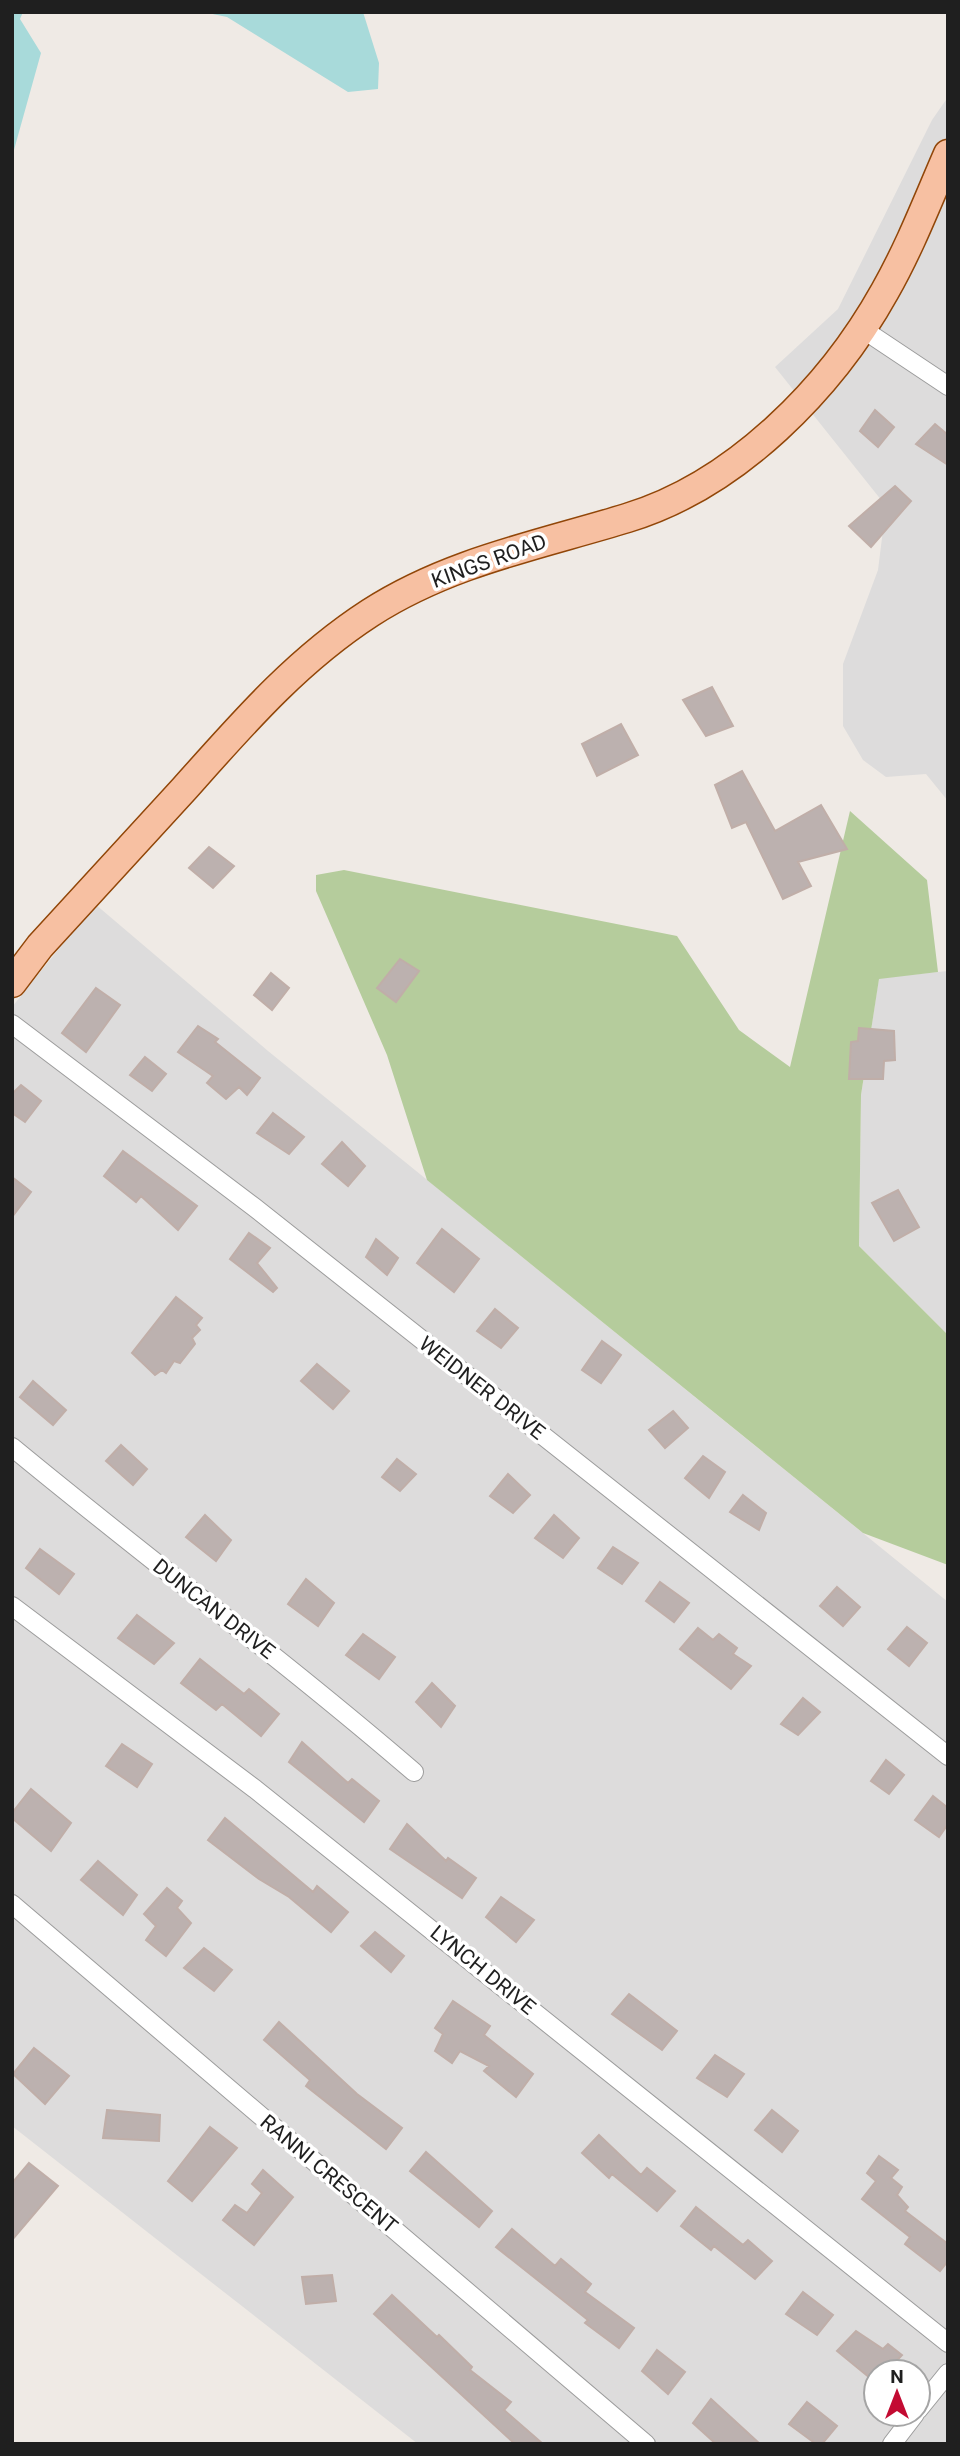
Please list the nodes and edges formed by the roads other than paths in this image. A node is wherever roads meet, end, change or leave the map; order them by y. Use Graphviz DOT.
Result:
graph roads {
  1 [pos="948,154"];
  2 [pos="861,328"];
  3 [pos="948,386"];
  4 [pos="12,984"];
  5 [pos="12,1024"];
  6 [pos="12,1447"];
  7 [pos="12,1606"];
  8 [pos="948,1756"];
  9 [pos="414,1772"];
  10 [pos="12,1904"];
  11 [pos="948,2343"];
  12 [pos="948,2373"];
  13 [pos="932,2393"];
  14 [pos="904,2428"];
  15 [pos="646,2444"];
  16 [pos="891,2444"];
  1 -- 2 [label="main road, KINGS ROAD"];
  2 -- 3 [label="street"];
  2 -- 4 [label="main road, KINGS ROAD"];
  5 -- 8 [label="street, WEIDNER DRIVE"];
  6 -- 9 [label="street, DUNCAN DRIVE"];
  7 -- 11 [label="street, LYNCH DRIVE"];
  10 -- 15 [label="street, RANNI CRESCENT"];
  12 -- 13 [label="street"];
  14 -- 16 [label="street"];
}
